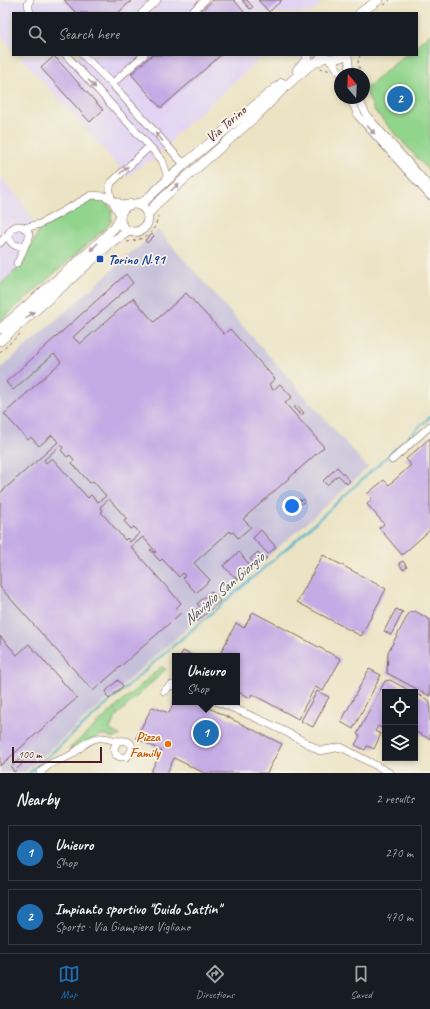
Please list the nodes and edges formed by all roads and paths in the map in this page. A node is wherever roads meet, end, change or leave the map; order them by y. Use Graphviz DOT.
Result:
graph roads {
  1 [pos="30,0"];
  2 [pos="157,0"];
  3 [pos="205,0"];
  4 [pos="378,0"];
  5 [pos="30,12"];
  6 [pos="143,12"];
  7 [pos="192,12"];
  8 [pos="361,12"];
  9 [pos="367,12"];
  10 [pos="67,56"];
  11 [pos="84,56"];
  12 [pos="143,56"];
  13 [pos="308,56"];
  14 [pos="343,56"];
  15 [pos="346,56"];
  16 [pos="360,56"];
  17 [pos="325,57"];
  18 [pos="337,68"];
  19 [pos="350,68"];
  20 [pos="359,68"];
  21 [pos="112,84"];
  22 [pos="353,104"];
  23 [pos="361,104"];
  24 [pos="149,147"];
  25 [pos="187,162"];
  26 [pos="166,182"];
  27 [pos="430,187"];
  28 [pos="430,196"];
  29 [pos="110,199"];
  30 [pos="133,204"];
  31 [pos="148,215"];
  32 [pos="120,217"];
  33 [pos="40,224"];
  34 [pos="24,228"];
  35 [pos="129,231"];
  36 [pos="9,234"];
  37 [pos="27,240"];
  38 [pos="0,244"];
  39 [pos="13,245"];
  40 [pos="0,329"];
  41 [pos="0,341"];
  42 [pos="430,426"];
  43 [pos="392,460"];
  44 [pos="172,685"];
  45 [pos="164,691"];
  46 [pos="225,705"];
  47 [pos="116,743"];
  48 [pos="381,771"];
  49 [pos="40,773"];
  50 [pos="390,773"];
  1 -- 5 [label="street"];
  2 -- 6 [label="street"];
  3 -- 7 [label="street"];
  4 -- 8 [label="main road"];
  4 -- 9 [label="main road"];
  10 -- 24 [label="street, one-way"];
  11 -- 21 [label="street"];
  12 -- 21 [label="street"];
  13 -- 25 [label="main road, Via Torino"];
  14 -- 17 [label="main road, Via Torino"];
  15 -- 19 [label="street"];
  16 -- 20 [label="path"];
  17 -- 18 [label="street"];
  31 -- 17 [label="main road, Via Torino, one-way"];
  25 -- 21 [label="street, one-way"];
  22 -- 28 [label="street, one-way"];
  23 -- 27 [label="street"];
  24 -- 26 [label="street"];
  29 -- 24 [label="street, one-way"];
  25 -- 26 [label="main road, Via Torino"];
  26 -- 30 [label="main road, Via Torino"];
  29 -- 30 [label="street"];
  29 -- 32 [label="street"];
  29 -- 33 [label="street"];
  30 -- 31 [label="main road"];
  30 -- 32 [label="main road"];
  31 -- 35 [label="main road"];
  32 -- 35 [label="main road"];
  32 -- 40 [label="main road, one-way"];
  33 -- 34 [label="street"];
  33 -- 37 [label="street"];
  34 -- 36 [label="street"];
  34 -- 37 [label="street"];
  41 -- 35 [label="main road, one-way"];
  36 -- 38 [label="street"];
  36 -- 39 [label="street"];
  37 -- 39 [label="street"];
  37 -- 39 [label="street"];
  38 -- 39 [label="street"];
  42 -- 43 [label="street"];
  44 -- 45 [label="street"];
  46 -- 48 [label="street"];
  47 -- 49 [label="street"];
  48 -- 50 [label="street"];
}
